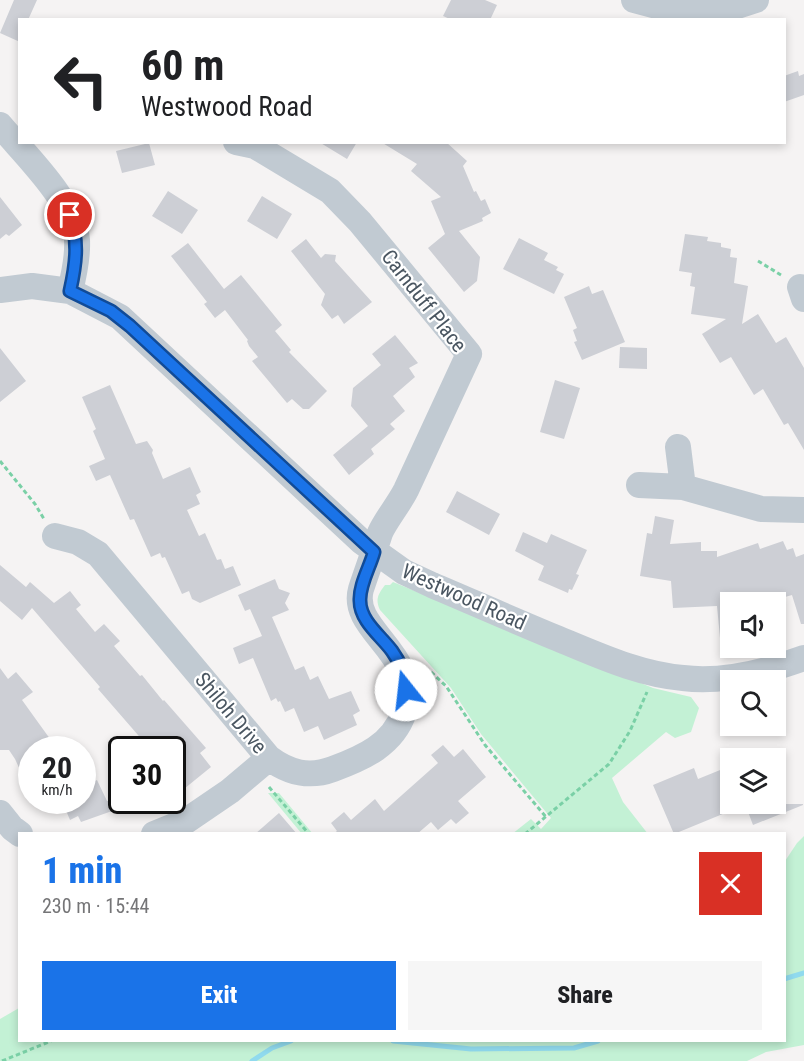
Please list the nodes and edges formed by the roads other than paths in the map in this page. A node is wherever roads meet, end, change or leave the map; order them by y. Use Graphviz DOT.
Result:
graph roads {
  1 [pos="634,0"];
  2 [pos="756,0"];
  3 [pos="0,125"];
  4 [pos="246,144"];
  5 [pos="0,290"];
  6 [pos="70,291"];
  7 [pos="678,447"];
  8 [pos="639,485"];
  9 [pos="683,487"];
  10 [pos="804,510"];
  11 [pos="55,536"];
  12 [pos="374,552"];
  13 [pos="804,658"];
  14 [pos="267,770"];
  15 [pos="0,813"];
  16 [pos="18,832"];
  17 [pos="159,832"];
  1 -- 2 [label="street"];
  3 -- 6 [label="street"];
  4 -- 12 [label="street, Carnduff Place"];
  5 -- 6 [label="street, Westwood Road"];
  6 -- 12 [label="street, Westwood Road"];
  7 -- 9 [label="street"];
  8 -- 9 [label="street"];
  9 -- 10 [label="street"];
  11 -- 14 [label="street, Shiloh Drive"];
  12 -- 13 [label="street, Westwood Road"];
  12 -- 14 [label="street, Shiloh Drive"];
  14 -- 17 [label="street"];
  15 -- 16 [label="street"];
}
